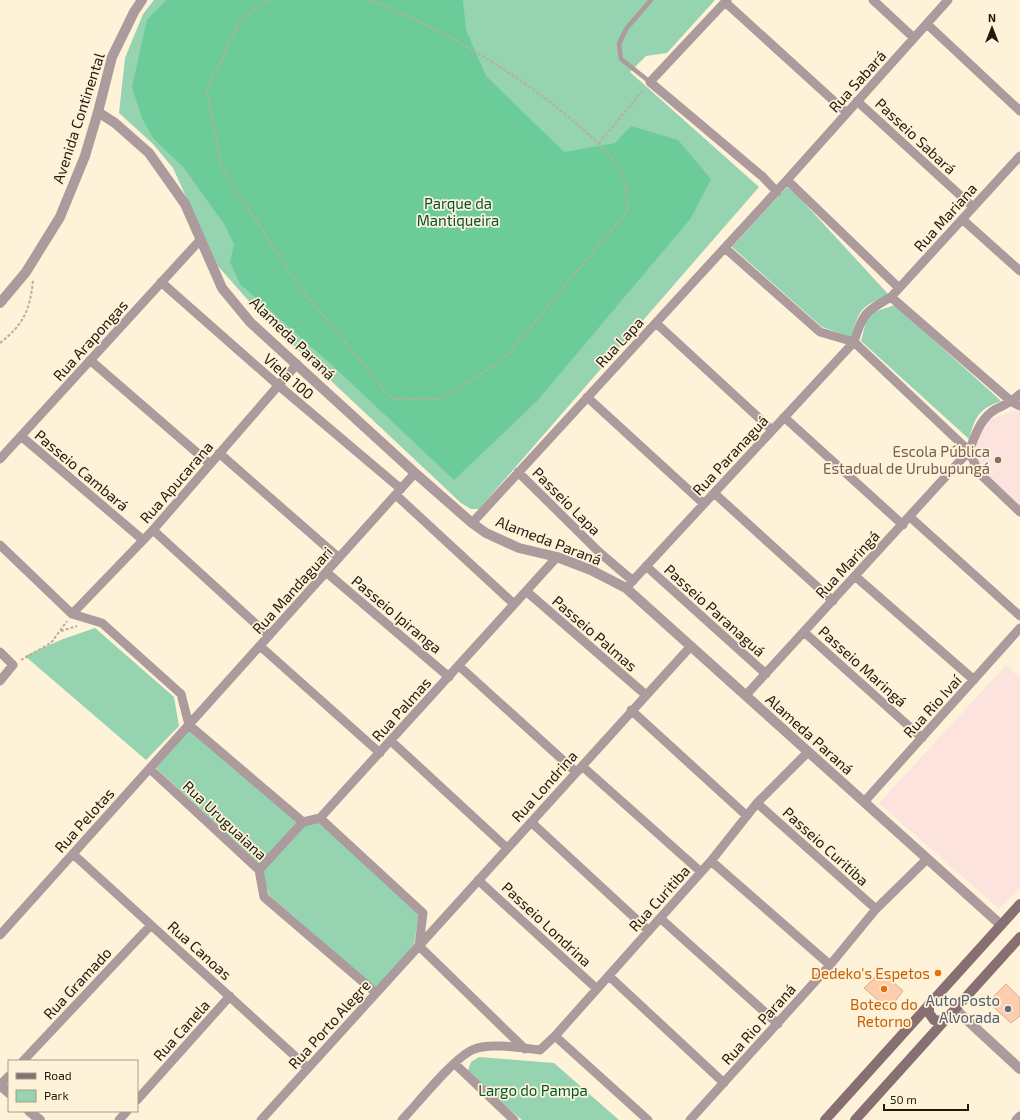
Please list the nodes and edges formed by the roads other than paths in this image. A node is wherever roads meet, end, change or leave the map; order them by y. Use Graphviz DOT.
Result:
graph roads {
  1 [pos="142,0"];
  2 [pos="651,0"];
  3 [pos="873,0"];
  4 [pos="948,0"];
  5 [pos="726,1"];
  6 [pos="927,24"];
  7 [pos="914,38"];
  8 [pos="650,82"];
  9 [pos="857,101"];
  10 [pos="1020,111"];
  11 [pos="98,112"];
  12 [pos="847,113"];
  13 [pos="1020,156"];
  14 [pos="787,180"];
  15 [pos="777,192"];
  16 [pos="973,207"];
  17 [pos="962,219"];
  18 [pos="200,239"];
  19 [pos="725,248"];
  20 [pos="1020,271"];
  21 [pos="161,282"];
  22 [pos="899,288"];
  23 [pos="891,297"];
  24 [pos="0,303"];
  25 [pos="656,323"];
  26 [pos="854,342"];
  27 [pos="90,360"];
  28 [pos="297,364"];
  29 [pos="278,385"];
  30 [pos="1020,394"];
  31 [pos="588,397"];
  32 [pos="1016,404"];
  33 [pos="784,417"];
  34 [pos="772,430"];
  35 [pos="21,436"];
  36 [pos="969,451"];
  37 [pos="219,453"];
  38 [pos="0,459"];
  39 [pos="210,464"];
  40 [pos="518,472"];
  41 [pos="415,473"];
  42 [pos="398,492"];
  43 [pos="714,493"];
  44 [pos="704,504"];
  45 [pos="1020,512"];
  46 [pos="910,517"];
  47 [pos="472,523"];
  48 [pos="903,525"];
  49 [pos="153,530"];
  50 [pos="143,540"];
  51 [pos="0,545"];
  52 [pos="557,557"];
  53 [pos="339,558"];
  54 [pos="646,566"];
  55 [pos="326,572"];
  56 [pos="855,576"];
  57 [pos="630,585"];
  58 [pos="526,591"];
  59 [pos="833,600"];
  60 [pos="514,604"];
  61 [pos="72,614"];
  62 [pos="1020,616"];
  63 [pos="1020,628"];
  64 [pos="804,632"];
  65 [pos="269,636"];
  66 [pos="260,646"];
  67 [pos="691,646"];
  68 [pos="0,652"];
  69 [pos="459,666"];
  70 [pos="766,674"];
  71 [pos="449,677"];
  72 [pos="974,680"];
  73 [pos="0,681"];
  74 [pos="646,695"];
  75 [pos="746,695"];
  76 [pos="631,710"];
  77 [pos="189,725"];
  78 [pos="922,738"];
  79 [pos="391,741"];
  80 [pos="808,752"];
  81 [pos="380,753"];
  82 [pos="150,769"];
  83 [pos="579,769"];
  84 [pos="864,802"];
  85 [pos="757,803"];
  86 [pos="746,816"];
  87 [pos="320,818"];
  88 [pos="303,822"];
  89 [pos="531,822"];
  90 [pos="507,848"];
  91 [pos="73,854"];
  92 [pos="927,859"];
  93 [pos="711,861"];
  94 [pos="259,870"];
  95 [pos="701,872"];
  96 [pos="478,880"];
  97 [pos="1020,904"];
  98 [pos="876,909"];
  99 [pos="660,918"];
  100 [pos="151,925"];
  101 [pos="1001,925"];
  102 [pos="649,931"];
  103 [pos="0,935"];
  104 [pos="1020,938"];
  105 [pos="419,946"];
  106 [pos="830,965"];
  107 [pos="609,976"];
  108 [pos="597,989"];
  109 [pos="376,993"];
  110 [pos="230,996"];
  111 [pos="929,1004"];
  112 [pos="955,1009"];
  113 [pos="944,1021"];
  114 [pos="778,1024"];
  115 [pos="556,1036"];
  116 [pos="525,1049"];
  117 [pos="24,1060"];
  118 [pos="455,1064"];
  119 [pos="308,1068"];
  120 [pos="1020,1069"];
  121 [pos="8,1077"];
  122 [pos="724,1083"];
  123 [pos="0,1085"];
  124 [pos="8,1092"];
  125 [pos="138,1099"];
  126 [pos="30,1112"];
  127 [pos="126,1112"];
  128 [pos="1020,1116"];
  129 [pos="40,1120"];
  130 [pos="119,1120"];
  131 [pos="261,1120"];
  132 [pos="402,1120"];
  133 [pos="514,1120"];
  134 [pos="648,1120"];
  135 [pos="690,1120"];
  136 [pos="825,1120"];
  137 [pos="855,1120"];
  138 [pos="1016,1120"];
  1 -- 11 [label="street, Avenida Continental"];
  2 -- 8 [label="lane"];
  3 -- 7 [label="street"];
  4 -- 6 [label="street, Rua Sabará"];
  5 -- 8 [label="street"];
  5 -- 12 [label="street"];
  6 -- 7 [label="street, Rua Sabará"];
  6 -- 10 [label="street"];
  7 -- 9 [label="street, Rua Sabará"];
  8 -- 15 [label="street"];
  9 -- 12 [label="street, Rua Sabará"];
  9 -- 16 [label="street, Passeio Sabará"];
  11 -- 18 [label="street, Alameda Paraná"];
  11 -- 24 [label="street, Avenida Continental"];
  12 -- 14 [label="street, Rua Sabará"];
  13 -- 16 [label="street, Rua Mariana"];
  14 -- 15 [label="street, Rua Lapa"];
  14 -- 22 [label="street"];
  15 -- 19 [label="street, Rua Lapa"];
  16 -- 17 [label="street, Rua Mariana"];
  17 -- 20 [label="street"];
  17 -- 22 [label="street, Rua Mariana"];
  18 -- 21 [label="street, Rua Arapongas"];
  18 -- 28 [label="street, Alameda Paraná"];
  19 -- 25 [label="street, Rua Lapa"];
  19 -- 26 [label="street"];
  21 -- 27 [label="street, Rua Arapongas"];
  21 -- 29 [label="street, Viela 100"];
  22 -- 23 [label="street, Rua Mariana"];
  23 -- 26 [label="street, Rua Mariana"];
  23 -- 32 [label="street"];
  25 -- 31 [label="street, Rua Lapa"];
  25 -- 34 [label="street"];
  26 -- 33 [label="street, Rua Paranaguá"];
  26 -- 36 [label="street"];
  27 -- 35 [label="street, Rua Arapongas"];
  27 -- 39 [label="street"];
  28 -- 29 [label="street, Rua Apucarana"];
  28 -- 41 [label="street, Alameda Paraná"];
  29 -- 37 [label="street, Rua Apucarana"];
  29 -- 42 [label="street, Viela 100"];
  30 -- 32 [label="street, Rua Maringá"];
  31 -- 40 [label="street, Rua Lapa"];
  31 -- 44 [label="street"];
  32 -- 36 [label="street, Rua Maringá"];
  33 -- 34 [label="street, Rua Paranaguá"];
  33 -- 48 [label="street"];
  34 -- 43 [label="street, Rua Paranaguá"];
  35 -- 38 [label="street, Rua Arapongas"];
  35 -- 50 [label="street, Passeio Cambará"];
  36 -- 45 [label="street"];
  36 -- 46 [label="street, Rua Maringá"];
  37 -- 39 [label="street, Rua Apucarana"];
  37 -- 53 [label="street"];
  39 -- 49 [label="street, Rua Apucarana"];
  40 -- 47 [label="street, Rua Lapa"];
  40 -- 57 [label="street, Passeio Lapa"];
  41 -- 42 [label="street, Rua Mandaguari"];
  41 -- 47 [label="street, Alameda Paraná"];
  42 -- 53 [label="street, Rua Mandaguari"];
  42 -- 60 [label="street"];
  43 -- 44 [label="street, Rua Paranaguá"];
  43 -- 59 [label="street"];
  44 -- 54 [label="street, Rua Paranaguá"];
  46 -- 48 [label="street, Rua Maringá"];
  46 -- 62 [label="street"];
  47 -- 52 [label="street, Alameda Paraná"];
  48 -- 56 [label="street, Rua Maringá"];
  49 -- 50 [label="street, Rua Apucarana"];
  49 -- 65 [label="street"];
  50 -- 61 [label="street, Rua Apucarana"];
  51 -- 61 [label="street"];
  52 -- 57 [label="street, Alameda Paraná"];
  52 -- 58 [label="street, Rua Palmas"];
  53 -- 55 [label="street, Rua Mandaguari"];
  54 -- 57 [label="street, Rua Paranaguá"];
  54 -- 70 [label="street, Passeio Paranaguá"];
  55 -- 65 [label="street, Rua Mandaguari"];
  55 -- 71 [label="street, Passeio Ipiranga"];
  56 -- 59 [label="street, Rua Maringá"];
  56 -- 72 [label="street"];
  57 -- 67 [label="street, Alameda Paraná"];
  58 -- 60 [label="street, Rua Palmas"];
  58 -- 74 [label="street, Passeio Palmas"];
  59 -- 64 [label="street, Rua Maringá"];
  60 -- 69 [label="street, Rua Palmas"];
  61 -- 77 [label="street"];
  63 -- 72 [label="street, Rua Rio Ivaí"];
  64 -- 70 [label="street, Rua Maringá"];
  64 -- 78 [label="street, Passeio Maringá"];
  65 -- 66 [label="street, Rua Mandaguari"];
  66 -- 77 [label="street, Rua Mandaguari"];
  66 -- 81 [label="street"];
  67 -- 74 [label="street, Rua Londrina"];
  67 -- 75 [label="street, Alameda Paraná"];
  68 -- 73 [label="street"];
  69 -- 71 [label="street, Rua Palmas"];
  69 -- 83 [label="street"];
  70 -- 75 [label="street, Rua Maringá"];
  71 -- 79 [label="street, Rua Palmas"];
  72 -- 78 [label="street, Rua Rio Ivaí"];
  74 -- 76 [label="street, Rua Londrina"];
  75 -- 80 [label="street, Alameda Paraná"];
  76 -- 83 [label="street, Rua Londrina"];
  76 -- 86 [label="street"];
  77 -- 82 [label="street, Rua Pelotas"];
  77 -- 88 [label="street"];
  78 -- 84 [label="street, Rua Rio Ivaí"];
  79 -- 81 [label="street, Rua Palmas"];
  79 -- 90 [label="street"];
  80 -- 84 [label="street, Alameda Paraná"];
  80 -- 85 [label="street, Rua Curitiba"];
  81 -- 87 [label="street, Rua Palmas"];
  82 -- 91 [label="street, Rua Pelotas"];
  82 -- 94 [label="street, Rua Uruguaiana"];
  83 -- 89 [label="street, Rua Londrina"];
  83 -- 95 [label="street"];
  84 -- 92 [label="street, Alameda Paraná"];
  85 -- 86 [label="street, Rua Curitiba"];
  85 -- 98 [label="street, Passeio Curitiba"];
  86 -- 93 [label="street, Rua Curitiba"];
  87 -- 88 [label="street"];
  87 -- 105 [label="street"];
  88 -- 94 [label="street"];
  89 -- 90 [label="street, Rua Londrina"];
  89 -- 102 [label="street"];
  90 -- 96 [label="street, Rua Londrina"];
  91 -- 100 [label="street, Rua Canoas"];
  91 -- 103 [label="street, Rua Pelotas"];
  92 -- 98 [label="street, Rua Rio Paraná"];
  92 -- 101 [label="street, Alameda Paraná"];
  93 -- 95 [label="street, Rua Curitiba"];
  93 -- 106 [label="street"];
  94 -- 109 [label="street, Rua Uruguaiana"];
  95 -- 99 [label="street, Rua Curitiba"];
  96 -- 105 [label="street, Rua Londrina"];
  96 -- 108 [label="street, Passeio Londrina"];
  97 -- 101 [label="main road"];
  98 -- 106 [label="street, Rua Rio Paraná"];
  99 -- 102 [label="street, Rua Curitiba"];
  99 -- 114 [label="street"];
  100 -- 110 [label="street, Rua Canoas"];
  100 -- 117 [label="street, Rua Gramado"];
  101 -- 111 [label="main road"];
  102 -- 107 [label="street, Rua Curitiba"];
  104 -- 112 [label="main road"];
  105 -- 109 [label="street, Rua Porto Alegre"];
  105 -- 116 [label="street"];
  106 -- 114 [label="street, Rua Rio Paraná"];
  107 -- 108 [label="street, Rua Curitiba"];
  107 -- 122 [label="street"];
  108 -- 115 [label="street, Rua Curitiba"];
  109 -- 119 [label="street, Rua Porto Alegre"];
  110 -- 119 [label="street, Rua Canoas"];
  110 -- 125 [label="street, Rua Canela"];
  111 -- 113 [label="main road"];
  111 -- 136 [label="main road"];
  112 -- 113 [label="main road"];
  112 -- 120 [label="street"];
  113 -- 137 [label="main road"];
  114 -- 122 [label="street, Rua Rio Paraná"];
  115 -- 116 [label="street, Rua Curitiba"];
  115 -- 134 [label="street"];
  116 -- 118 [label="street, Rua Curitiba"];
  118 -- 132 [label="street, Rua Curitiba"];
  118 -- 133 [label="street"];
  119 -- 131 [label="street, Rua Porto Alegre"];
  121 -- 123 [label="street"];
  122 -- 135 [label="street, Rua Rio Paraná"];
  123 -- 124 [label="street"];
  126 -- 129 [label="street"];
  127 -- 130 [label="street"];
  128 -- 138 [label="street"];
}
